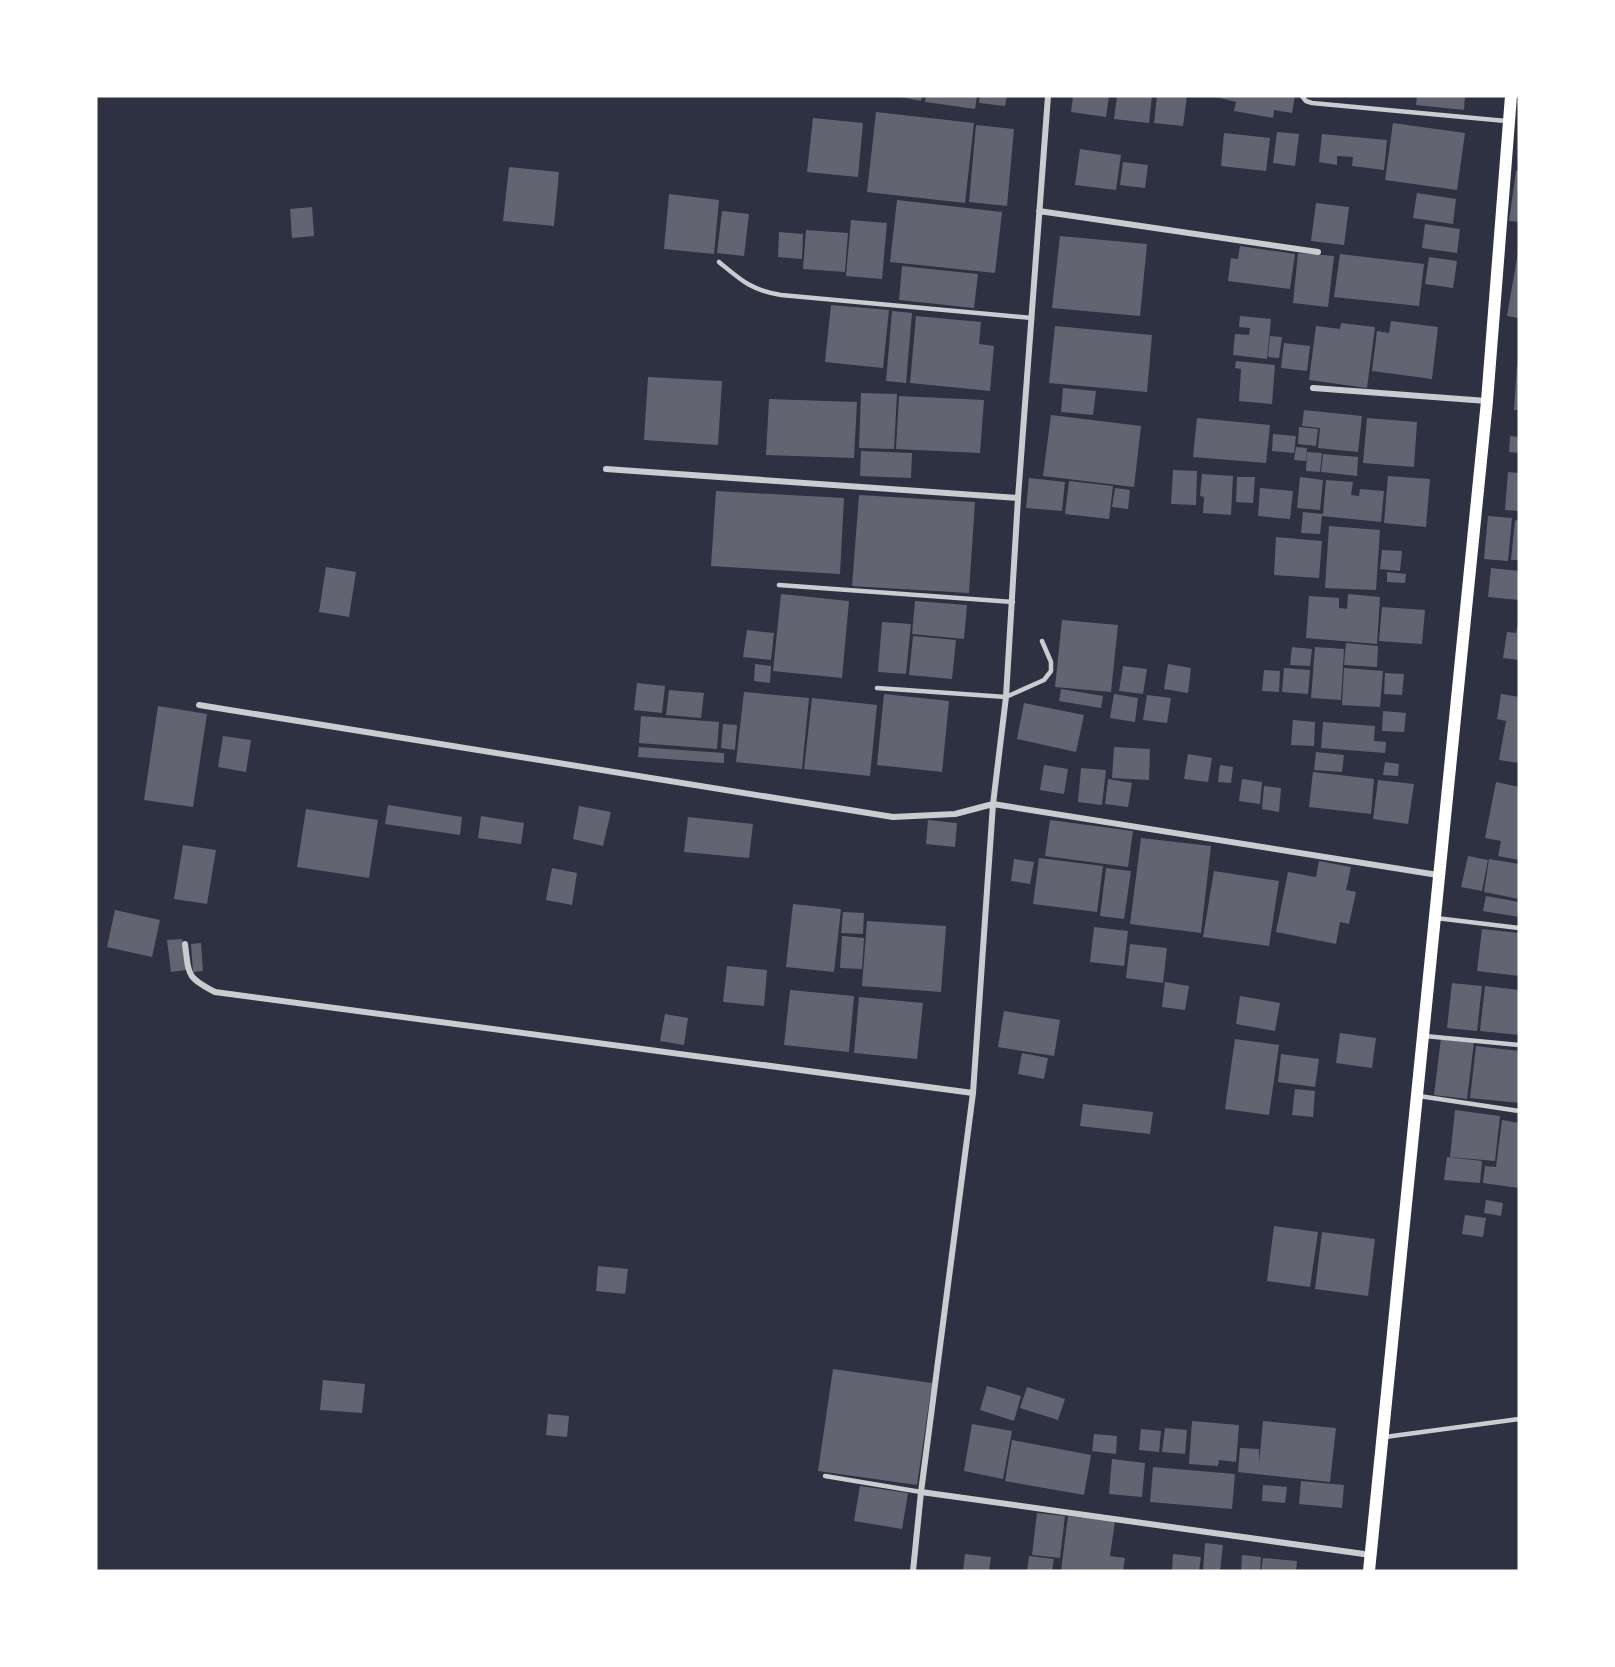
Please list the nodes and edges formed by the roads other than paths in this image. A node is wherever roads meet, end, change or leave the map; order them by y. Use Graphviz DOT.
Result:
graph roads {
  1 [pos="1048,96"];
  2 [pos="1302,96"];
  3 [pos="1511,96"];
  4 [pos="1509,121"];
  5 [pos="1039,211"];
  6 [pos="1318,252"];
  7 [pos="719,262"];
  8 [pos="1032,318"];
  9 [pos="1313,388"];
  10 [pos="1487,401"];
  11 [pos="606,469"];
  12 [pos="1018,498"];
  13 [pos="779,585"];
  14 [pos="1012,602"];
  15 [pos="1042,641"];
  16 [pos="877,688"];
  17 [pos="1006,697"];
  18 [pos="199,705"];
  19 [pos="993,804"];
  20 [pos="1438,875"];
  21 [pos="1434,918"];
  22 [pos="1519,928"];
  23 [pos="185,944"];
  24 [pos="1422,1036"];
  25 [pos="1519,1045"];
  26 [pos="973,1093"];
  27 [pos="1416,1096"];
  28 [pos="1519,1111"];
  29 [pos="1519,1419"];
  30 [pos="1383,1437"];
  31 [pos="825,1476"];
  32 [pos="921,1492"];
  33 [pos="1371,1555"];
  34 [pos="913,1571"];
  35 [pos="1369,1571"];
  1 -- 5 [label="street"];
  2 -- 4 [label="lane"];
  3 -- 4 [label="main road"];
  4 -- 10 [label="main road"];
  5 -- 6 [label="street"];
  5 -- 8 [label="street"];
  7 -- 8 [label="lane"];
  8 -- 12 [label="street"];
  9 -- 10 [label="street"];
  10 -- 20 [label="main road"];
  11 -- 12 [label="street"];
  12 -- 14 [label="street"];
  13 -- 14 [label="lane"];
  14 -- 17 [label="street"];
  15 -- 17 [label="lane"];
  16 -- 17 [label="lane"];
  17 -- 19 [label="street"];
  18 -- 19 [label="street"];
  19 -- 20 [label="street"];
  19 -- 26 [label="street"];
  20 -- 21 [label="main road"];
  21 -- 22 [label="lane"];
  21 -- 24 [label="main road"];
  23 -- 26 [label="street"];
  24 -- 25 [label="lane"];
  24 -- 27 [label="main road"];
  26 -- 32 [label="street"];
  27 -- 28 [label="lane"];
  27 -- 30 [label="main road"];
  29 -- 30 [label="lane"];
  30 -- 33 [label="main road"];
  31 -- 32 [label="lane"];
  32 -- 33 [label="street"];
  32 -- 34 [label="street"];
  33 -- 35 [label="main road"];
}
